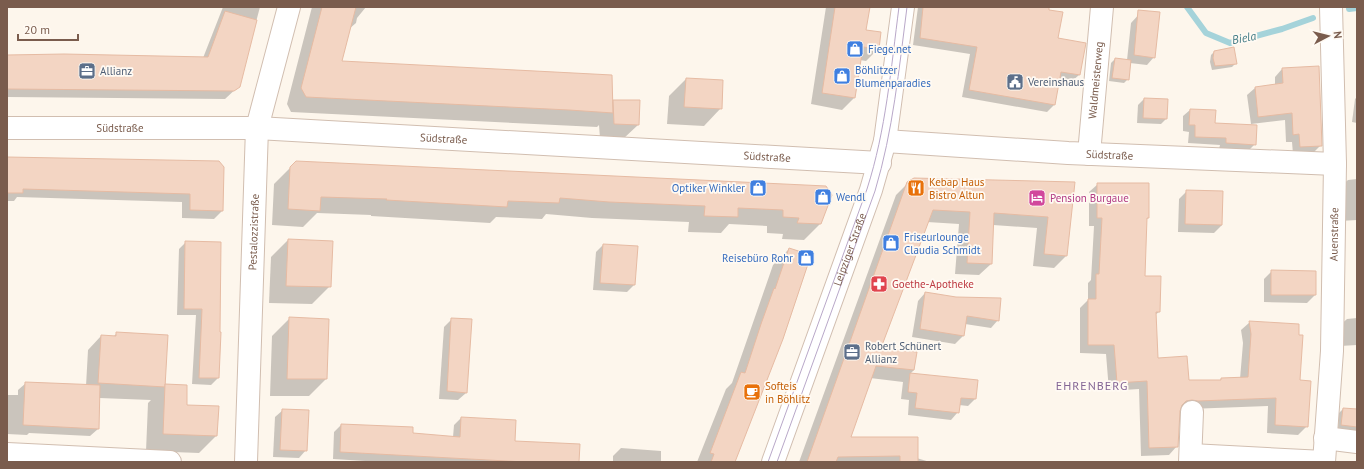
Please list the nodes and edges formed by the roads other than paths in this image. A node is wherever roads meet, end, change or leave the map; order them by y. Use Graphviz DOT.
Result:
graph roads {
  1 [pos="289,7"];
  2 [pos="903,7"];
  3 [pos="1102,7"];
  4 [pos="1331,7"];
  5 [pos="7,128"];
  6 [pos="257,128"];
  7 [pos="885,142"];
  8 [pos="1089,154"];
  9 [pos="880,163"];
  10 [pos="1335,164"];
  11 [pos="1192,412"];
  12 [pos="1325,438"];
  13 [pos="1357,442"];
  14 [pos="7,454"];
  15 [pos="1191,459"];
  16 [pos="170,462"];
  17 [pos="246,462"];
  18 [pos="773,462"];
  19 [pos="1324,462"];
  1 -- 6 [label="street, Pestalozzistraße"];
  2 -- 7 [label="street, Leipziger Straße"];
  3 -- 8 [label="street, Waldmeisterweg"];
  4 -- 10 [label="street, Auenstraße"];
  5 -- 6 [label="street, Südstraße"];
  6 -- 9 [label="street, Südstraße"];
  6 -- 17 [label="street, Pestalozzistraße"];
  7 -- 8 [label="street, Südstraße"];
  7 -- 9 [label="street, Leipziger Straße"];
  8 -- 10 [label="street, Südstraße"];
  9 -- 18 [label="street, Leipziger Straße"];
  10 -- 12 [label="street, Auenstraße"];
  11 -- 15 [label="street"];
  12 -- 13 [label="street"];
  12 -- 19 [label="street, Auenstraße"];
  14 -- 16 [label="street"];
  15 -- 19 [label="street"];
}
